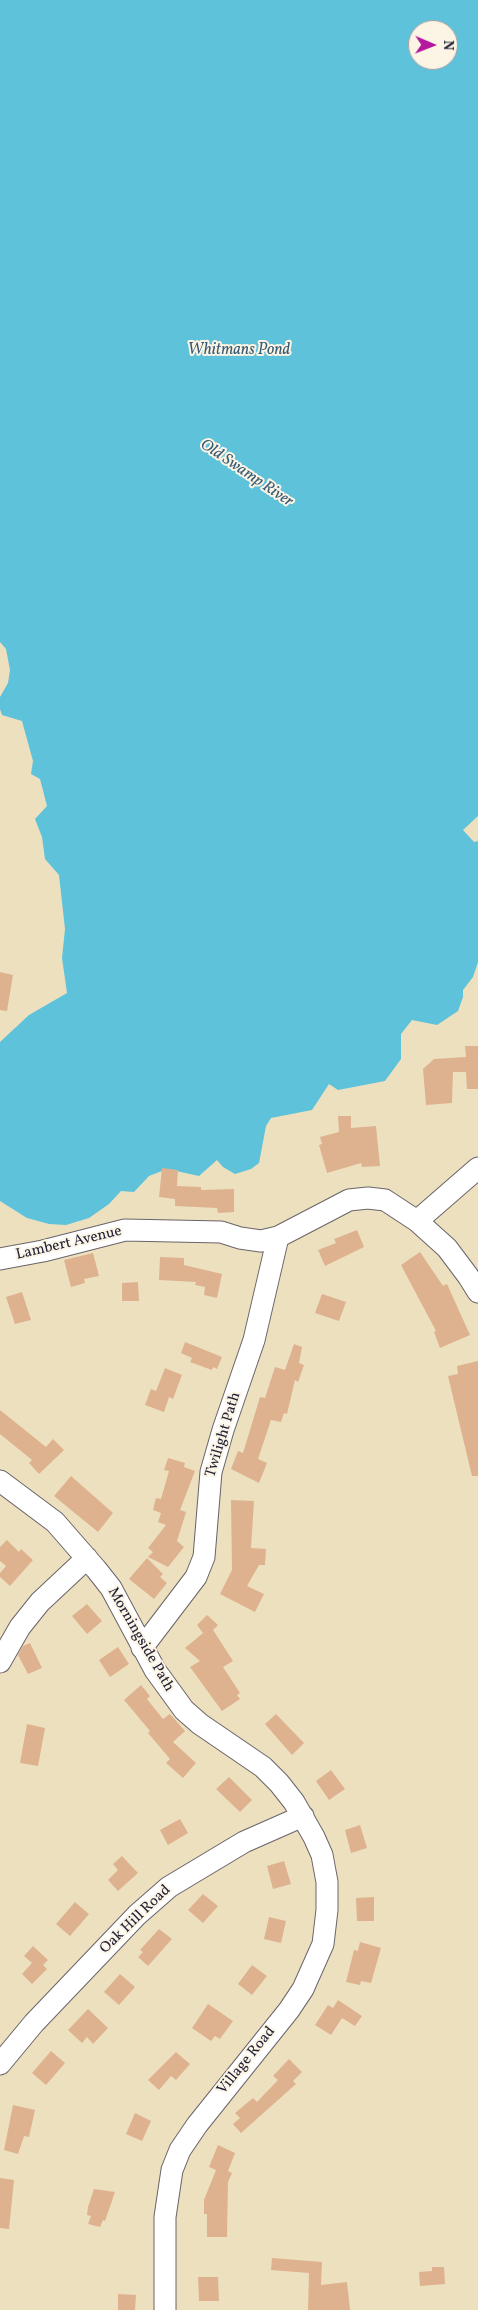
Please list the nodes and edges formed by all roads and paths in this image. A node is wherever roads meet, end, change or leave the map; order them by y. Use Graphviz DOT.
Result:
graph roads {
  1 [pos="478,1168"];
  2 [pos="417,1221"];
  3 [pos="278,1237"];
  4 [pos="0,1259"];
  5 [pos="478,1292"];
  6 [pos="0,1481"];
  7 [pos="87,1558"];
  8 [pos="142,1648"];
  9 [pos="0,1662"];
  10 [pos="303,1816"];
  11 [pos="0,2064"];
  12 [pos="165,2310"];
  1 -- 2 [label="street"];
  2 -- 3 [label="street, Lambert Avenue"];
  2 -- 5 [label="street, Lambert Avenue"];
  3 -- 4 [label="street, Lambert Avenue"];
  3 -- 8 [label="street, Twilight Path"];
  6 -- 7 [label="street, Morningside Path"];
  7 -- 8 [label="street, Morningside Path"];
  7 -- 9 [label="street"];
  8 -- 10 [label="street, Morningside Path"];
  10 -- 11 [label="street, Oak Hill Road"];
  10 -- 12 [label="street, Village Road"];
}
